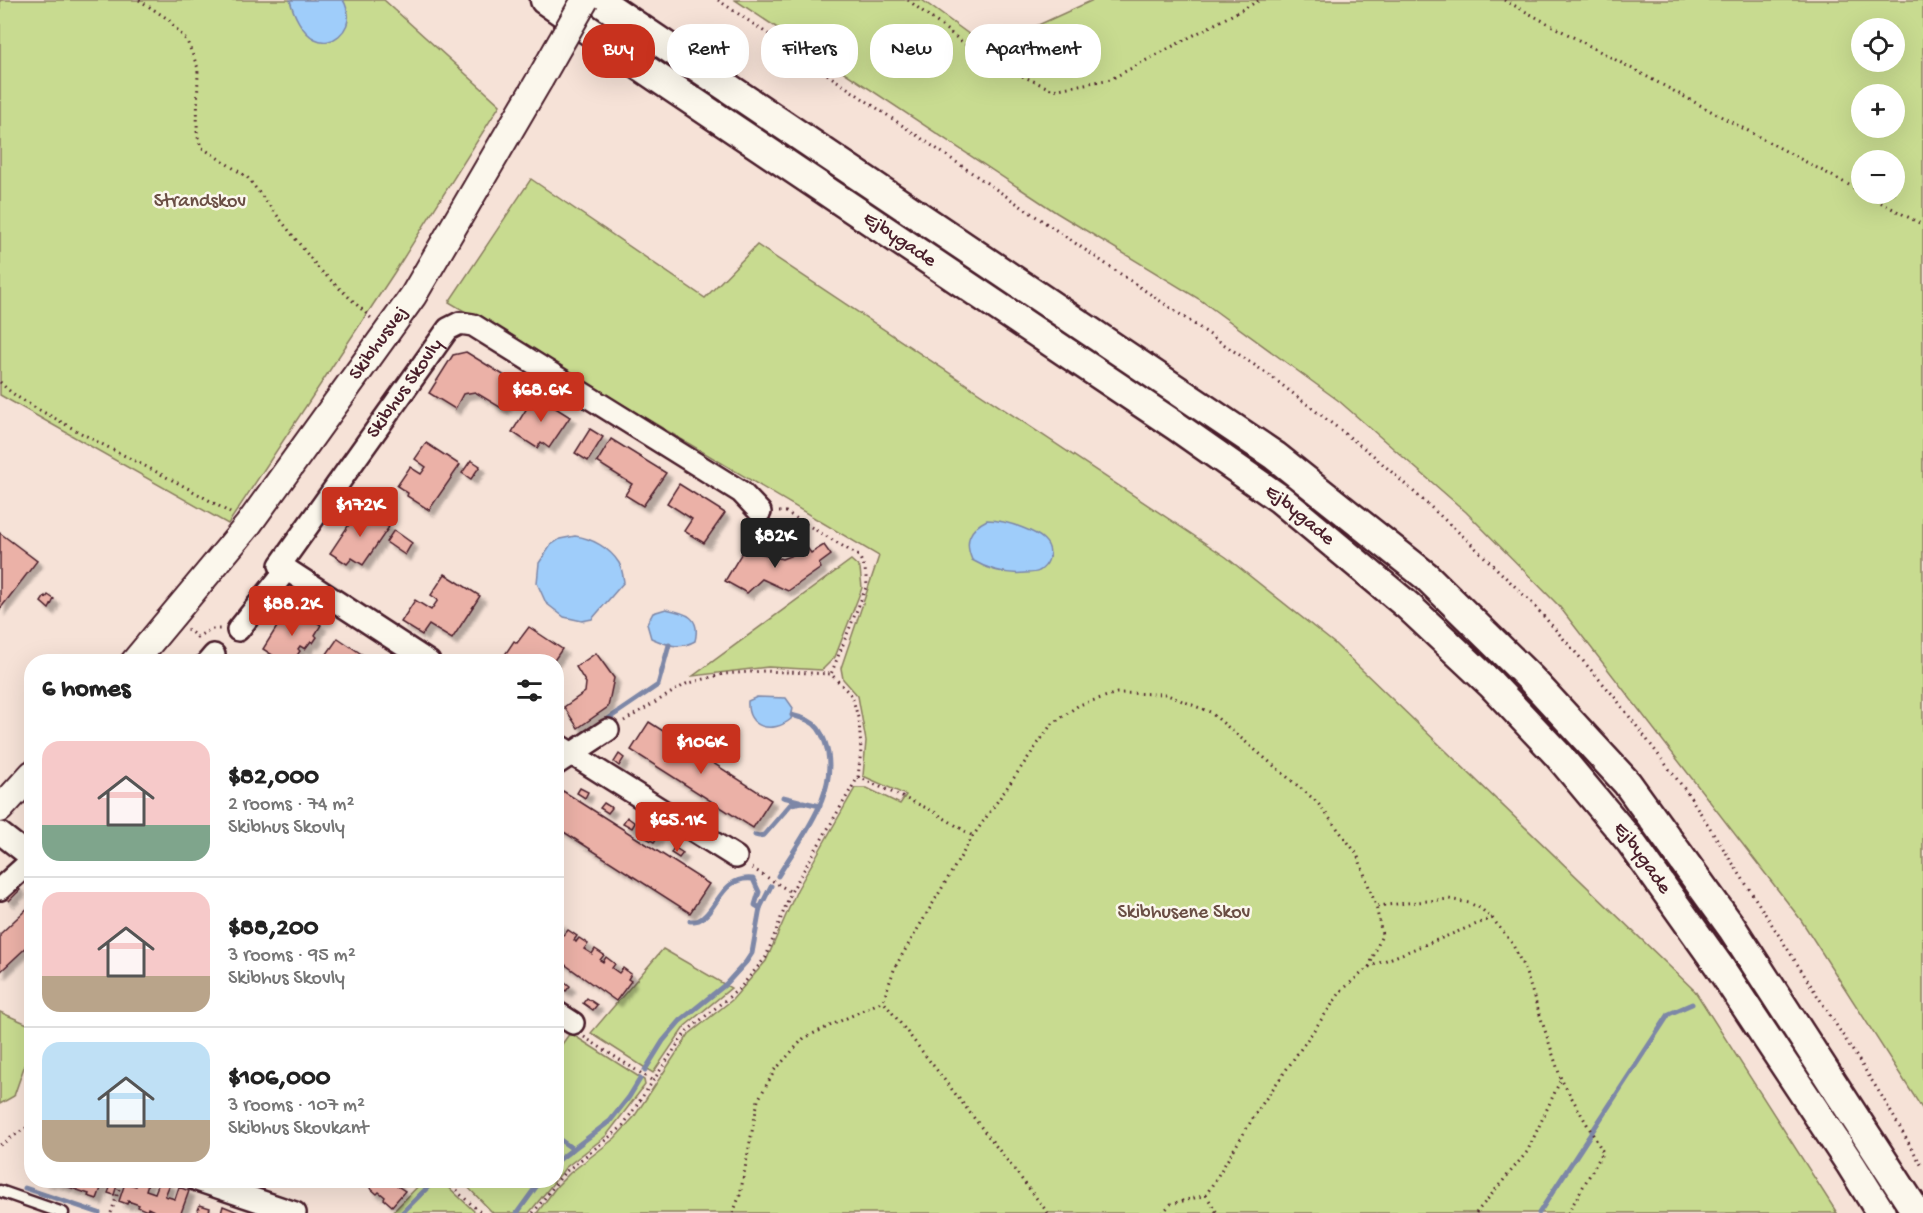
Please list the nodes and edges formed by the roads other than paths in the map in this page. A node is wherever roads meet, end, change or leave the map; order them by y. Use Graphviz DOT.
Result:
graph roads {
  1 [pos="545,0"];
  2 [pos="585,0"];
  3 [pos="598,0"];
  4 [pos="760,512"];
  5 [pos="287,569"];
  6 [pos="238,630"];
  7 [pos="140,654"];
  8 [pos="417,654"];
  9 [pos="608,730"];
  10 [pos="564,752"];
  11 [pos="564,756"];
  12 [pos="24,783"];
  13 [pos="0,809"];
  14 [pos="0,833"];
  15 [pos="24,852"];
  16 [pos="736,857"];
  17 [pos="24,866"];
  18 [pos="0,889"];
  19 [pos="222,1188"];
  20 [pos="0,1191"];
  21 [pos="63,1213"];
  22 [pos="295,1213"];
  23 [pos="1881,1213"];
  24 [pos="1917,1213"];
  1 -- 23 [label="main road, Ejbygade"];
  2 -- 7 [label="street, Skibhusvej, bridge"];
  3 -- 24 [label="main road, Ejbygade"];
  4 -- 5 [label="street, Skibhus Skovly"];
  5 -- 6 [label="street, Skibhus Skovly"];
  5 -- 8 [label="street"];
  9 -- 10 [label="street"];
  11 -- 16 [label="street"];
  12 -- 13 [label="street"];
  14 -- 15 [label="street"];
  17 -- 18 [label="street"];
  19 -- 22 [label="street"];
  20 -- 21 [label="lane"];
}
